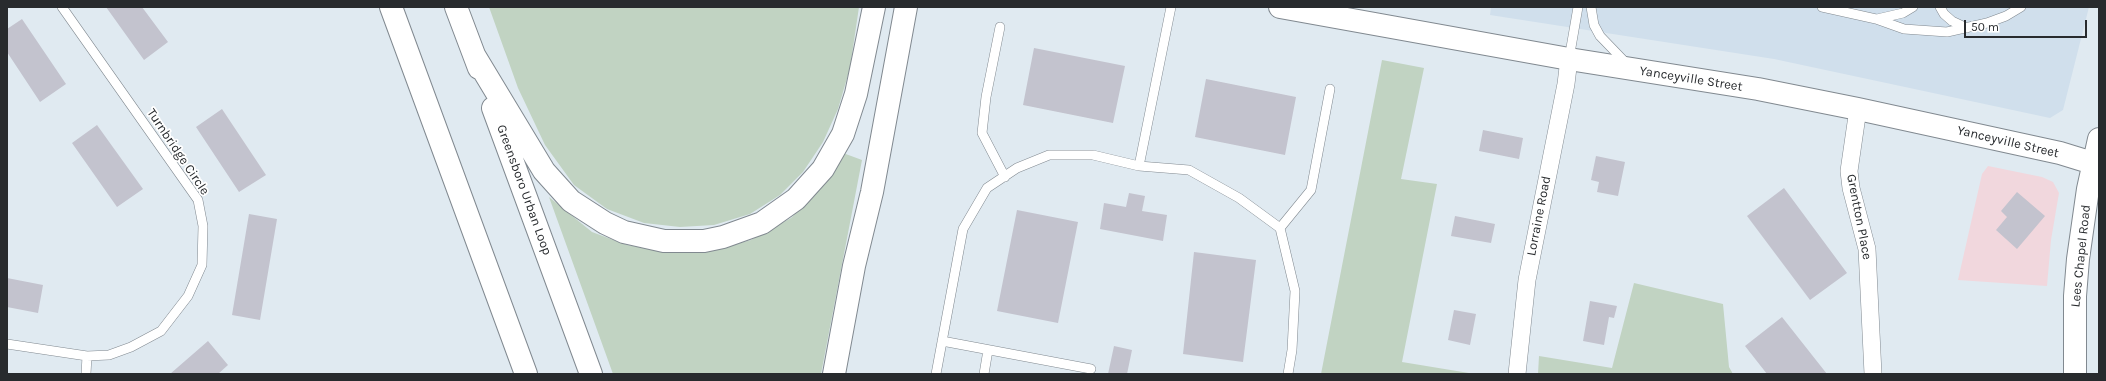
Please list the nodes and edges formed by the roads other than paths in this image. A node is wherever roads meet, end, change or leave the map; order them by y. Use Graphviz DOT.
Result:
graph roads {
  1 [pos="62,7"];
  2 [pos="391,7"];
  3 [pos="456,7"];
  4 [pos="874,7"];
  5 [pos="906,7"];
  6 [pos="1172,7"];
  7 [pos="1280,7"];
  8 [pos="1578,7"];
  9 [pos="1590,7"];
  10 [pos="1822,7"];
  11 [pos="1913,7"];
  12 [pos="1940,7"];
  13 [pos="2021,7"];
  14 [pos="1876,19"];
  15 [pos="1000,27"];
  16 [pos="1967,28"];
  17 [pos="474,55"];
  18 [pos="1569,60"];
  19 [pos="1633,70"];
  20 [pos="1330,89"];
  21 [pos="1858,109"];
  22 [pos="2099,139"];
  23 [pos="2096,164"];
  24 [pos="1139,166"];
  25 [pos="1005,177"];
  26 [pos="1280,228"];
  27 [pos="942,341"];
  28 [pos="7,344"];
  29 [pos="988,350"];
  30 [pos="87,356"];
  31 [pos="1090,369"];
  32 [pos="86,374"];
  33 [pos="526,374"];
  34 [pos="591,374"];
  35 [pos="834,374"];
  36 [pos="936,374"];
  37 [pos="984,374"];
  38 [pos="1288,374"];
  39 [pos="1517,374"];
  40 [pos="1873,374"];
  41 [pos="2075,374"];
  1 -- 30 [label="lane, Turnbridge Circle"];
  2 -- 33 [label="main road"];
  3 -- 17 [label="main road, Greensboro Urban Loop"];
  4 -- 17 [label="main road"];
  5 -- 35 [label="main road"];
  6 -- 24 [label="lane"];
  7 -- 18 [label="main road, Yanceyville Street"];
  8 -- 18 [label="lane"];
  9 -- 19 [label="lane"];
  10 -- 14 [label="lane"];
  11 -- 14 [label="lane"];
  12 -- 16 [label="lane"];
  13 -- 16 [label="lane"];
  14 -- 16 [label="lane"];
  15 -- 25 [label="lane"];
  17 -- 34 [label="main road, Greensboro Urban Loop"];
  18 -- 19 [label="main road, Yanceyville Street"];
  18 -- 39 [label="street, Lorraine Road"];
  19 -- 21 [label="main road, Yanceyville Street"];
  20 -- 26 [label="lane"];
  21 -- 23 [label="main road, Yanceyville Street"];
  21 -- 40 [label="street, Grentton Place"];
  22 -- 23 [label="main road, Lees Chapel Road"];
  23 -- 41 [label="main road, Lees Chapel Road"];
  24 -- 25 [label="lane"];
  24 -- 26 [label="lane"];
  25 -- 27 [label="lane"];
  26 -- 38 [label="lane"];
  27 -- 29 [label="lane"];
  27 -- 36 [label="lane"];
  28 -- 30 [label="lane, Turnbridge Circle"];
  29 -- 31 [label="lane"];
  29 -- 37 [label="lane"];
  30 -- 32 [label="lane"];
}
